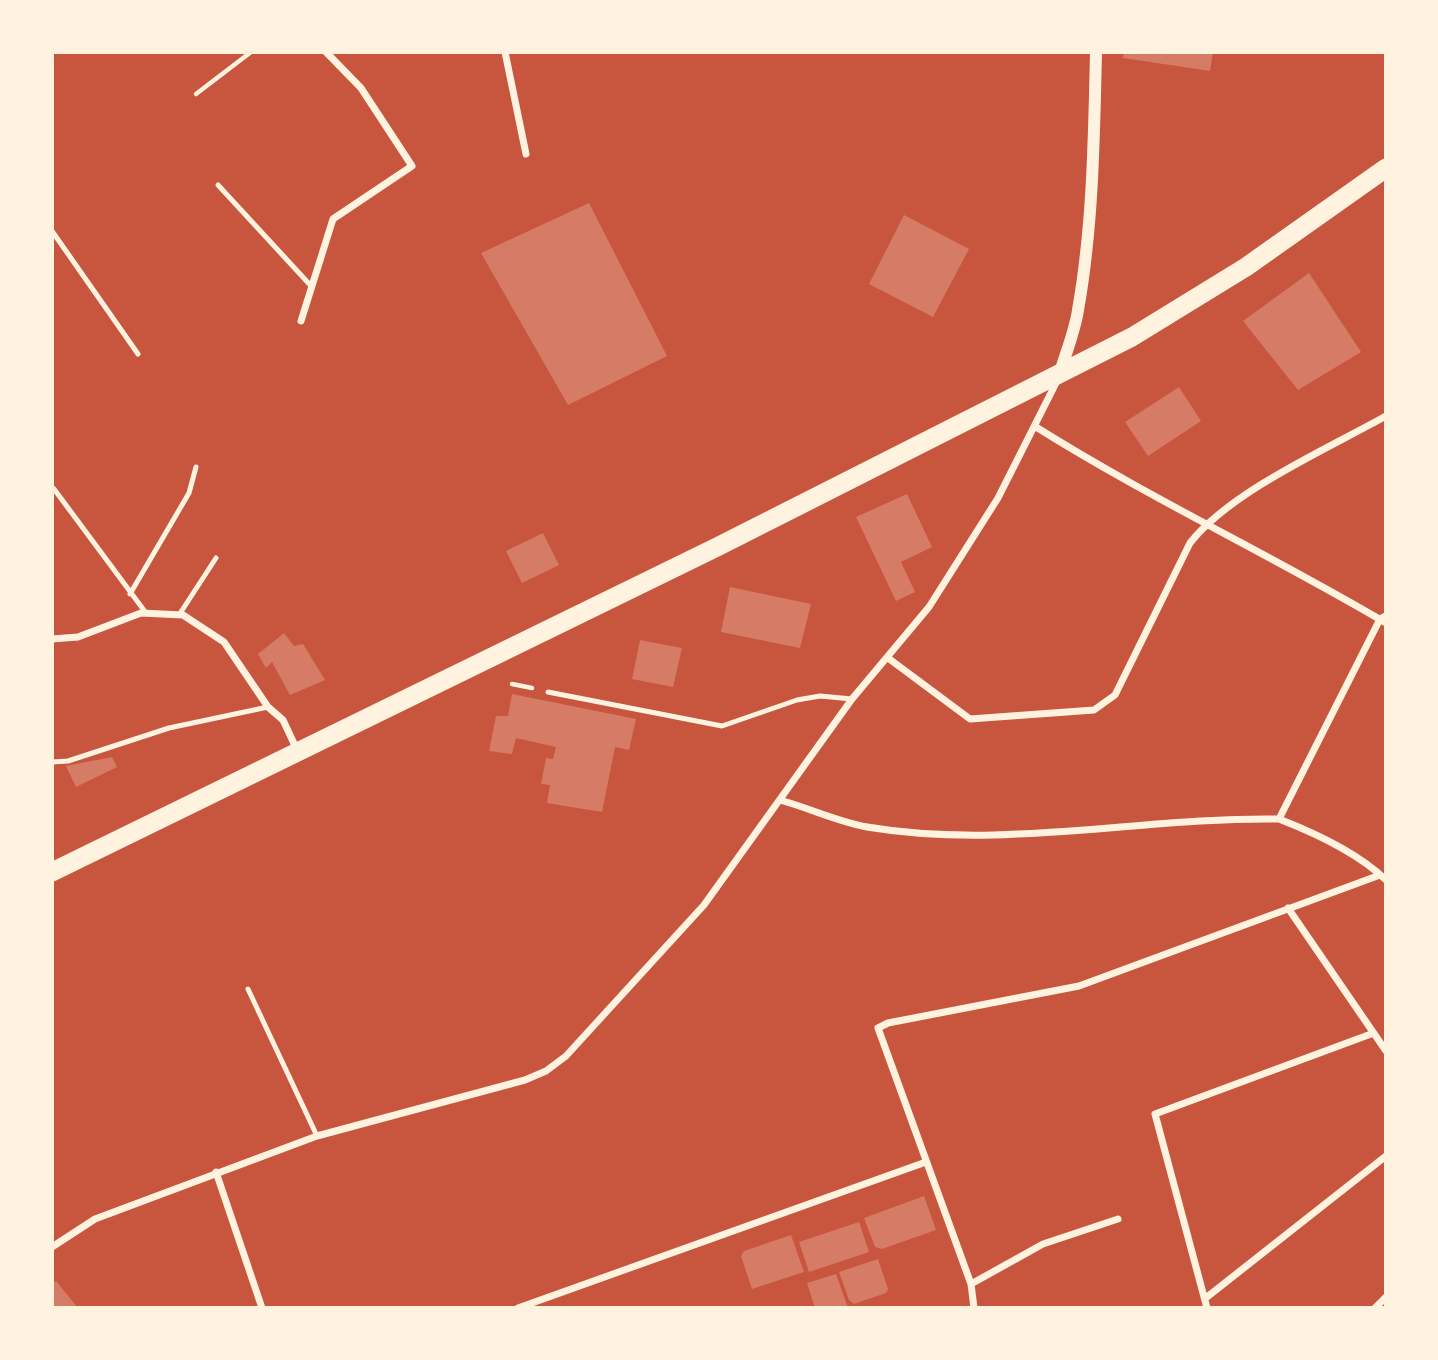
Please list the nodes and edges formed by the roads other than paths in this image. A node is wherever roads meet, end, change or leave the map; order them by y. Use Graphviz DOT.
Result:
graph roads {
  1 [pos="326,52"];
  2 [pos="505,52"];
  3 [pos="1096,52"];
  4 [pos="526,154"];
  5 [pos="1385,169"];
  6 [pos="218,185"];
  7 [pos="52,231"];
  8 [pos="312,287"];
  9 [pos="301,321"];
  10 [pos="138,354"];
  11 [pos="1060,373"];
  12 [pos="1385,416"];
  13 [pos="1036,427"];
  14 [pos="196,467"];
  15 [pos="54,489"];
  16 [pos="1205,524"];
  17 [pos="216,558"];
  18 [pos="130,594"];
  19 [pos="146,613"];
  20 [pos="179,615"];
  21 [pos="1384,619"];
  22 [pos="52,639"];
  23 [pos="888,658"];
  24 [pos="548,692"];
  25 [pos="852,699"];
  26 [pos="268,707"];
  27 [pos="297,750"];
  28 [pos="52,762"];
  29 [pos="780,800"];
  30 [pos="1279,819"];
  31 [pos="52,872"];
  32 [pos="1383,877"];
  33 [pos="1288,908"];
  34 [pos="248,989"];
  35 [pos="1371,1034"];
  36 [pos="1385,1051"];
  37 [pos="317,1136"];
  38 [pos="1385,1156"];
  39 [pos="926,1163"];
  40 [pos="216,1172"];
  41 [pos="1118,1219"];
  42 [pos="52,1247"];
  43 [pos="971,1284"];
  44 [pos="1207,1297"];
  45 [pos="1385,1297"];
  46 [pos="262,1307"];
  47 [pos="518,1307"];
  48 [pos="974,1307"];
  49 [pos="1207,1307"];
  50 [pos="1375,1307"];
  1 -- 8 [label="street"];
  2 -- 4 [label="street"];
  3 -- 11 [label="street"];
  5 -- 11 [label="highway"];
  6 -- 8 [label="lane"];
  7 -- 10 [label="lane"];
  8 -- 9 [label="street"];
  11 -- 13 [label="street"];
  11 -- 27 [label="highway"];
  12 -- 16 [label="street"];
  13 -- 16 [label="street"];
  13 -- 23 [label="street"];
  14 -- 18 [label="lane"];
  15 -- 18 [label="lane"];
  16 -- 21 [label="street"];
  16 -- 23 [label="street"];
  17 -- 20 [label="lane"];
  18 -- 19 [label="lane"];
  19 -- 20 [label="street"];
  19 -- 22 [label="street"];
  20 -- 26 [label="street"];
  21 -- 30 [label="street"];
  23 -- 25 [label="street"];
  24 -- 25 [label="lane"];
  25 -- 29 [label="street"];
  26 -- 27 [label="street"];
  26 -- 28 [label="lane"];
  27 -- 31 [label="highway"];
  29 -- 30 [label="street"];
  29 -- 37 [label="street"];
  30 -- 32 [label="street"];
  32 -- 33 [label="street"];
  33 -- 35 [label="street"];
  33 -- 39 [label="street"];
  34 -- 37 [label="lane"];
  35 -- 36 [label="street"];
  35 -- 44 [label="street"];
  37 -- 40 [label="street"];
  38 -- 44 [label="street"];
  39 -- 43 [label="street"];
  39 -- 47 [label="street"];
  40 -- 42 [label="street"];
  40 -- 46 [label="street"];
  41 -- 43 [label="street"];
  43 -- 48 [label="street"];
  44 -- 49 [label="street"];
  45 -- 50 [label="street"];
}
